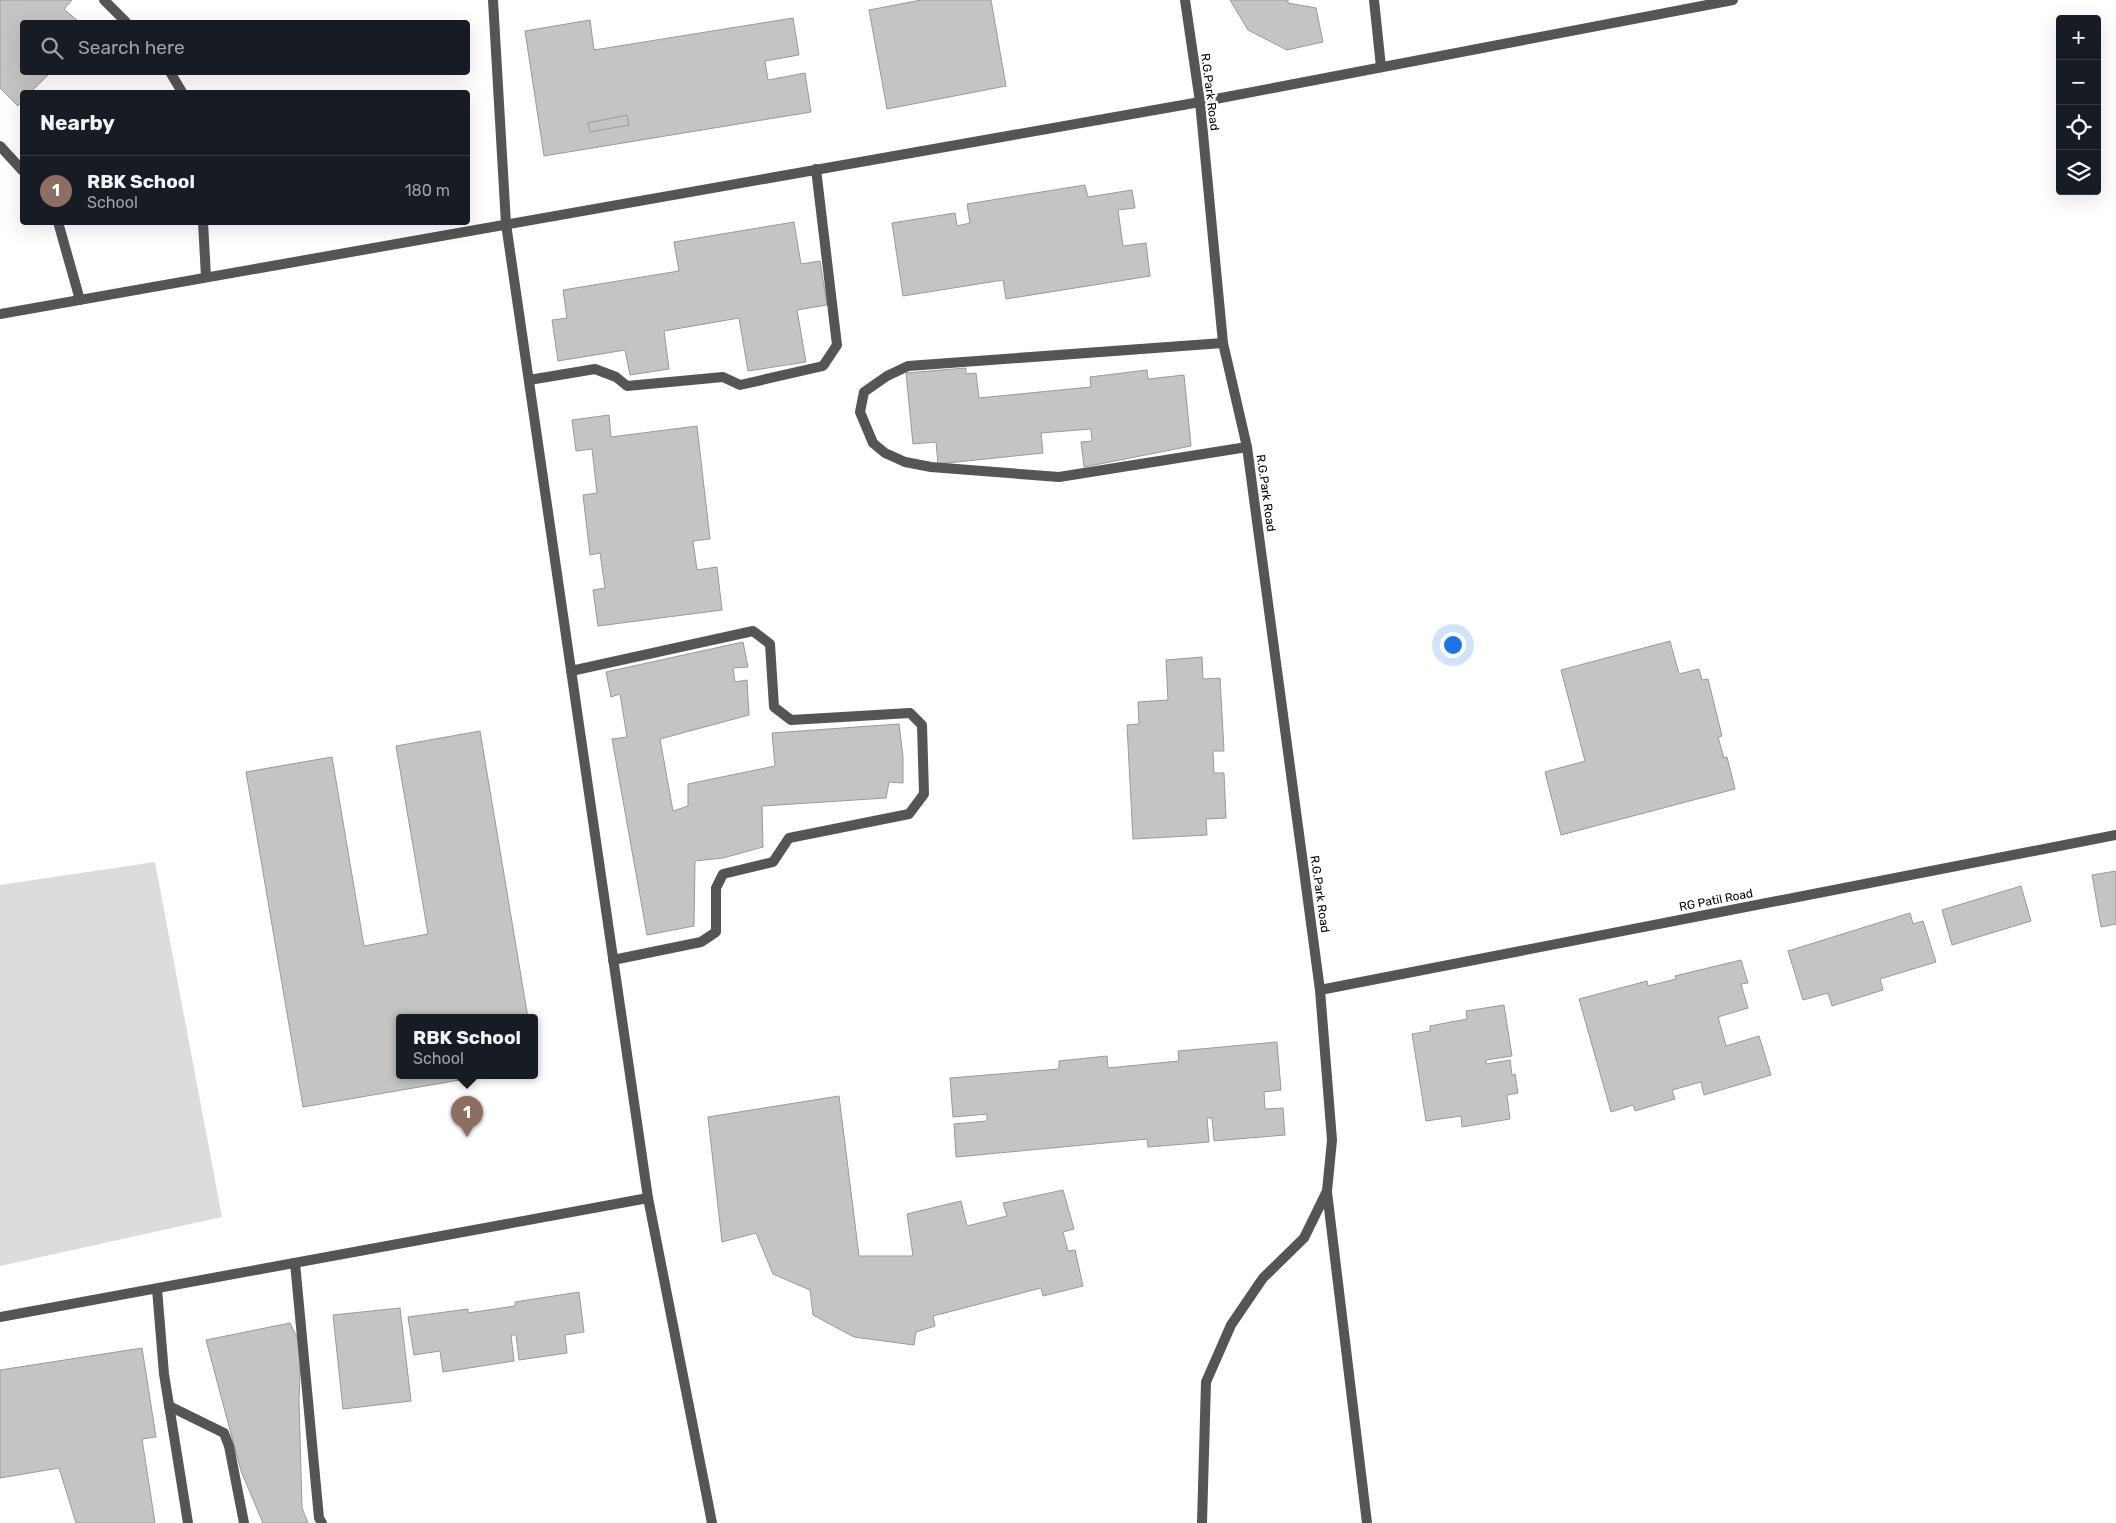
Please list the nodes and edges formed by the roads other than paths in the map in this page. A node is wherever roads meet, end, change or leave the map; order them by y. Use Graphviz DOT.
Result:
graph roads {
  1 [pos="104,0"];
  2 [pos="494,0"];
  3 [pos="1185,0"];
  4 [pos="1374,0"];
  5 [pos="1732,0"];
  6 [pos="124,20"];
  7 [pos="1381,67"];
  8 [pos="172,75"];
  9 [pos="181,90"];
  10 [pos="1200,102"];
  11 [pos="0,146"];
  12 [pos="20,168"];
  13 [pos="816,169"];
  14 [pos="506,224"];
  15 [pos="59,225"];
  16 [pos="203,225"];
  17 [pos="206,277"];
  18 [pos="80,300"];
  19 [pos="0,314"];
  20 [pos="1223,343"];
  21 [pos="528,380"];
  22 [pos="1247,448"];
  23 [pos="571,671"];
  24 [pos="2116,835"];
  25 [pos="613,960"];
  26 [pos="1320,990"];
  27 [pos="1327,1191"];
  28 [pos="648,1198"];
  29 [pos="295,1263"];
  30 [pos="157,1289"];
  31 [pos="0,1318"];
  32 [pos="169,1406"];
  33 [pos="188,1523"];
  34 [pos="244,1523"];
  35 [pos="322,1523"];
  36 [pos="712,1523"];
  37 [pos="1202,1523"];
  38 [pos="1367,1523"];
  1 -- 6 [label="street"];
  2 -- 14 [label="street"];
  3 -- 10 [label="street, R.G.Park Road"];
  4 -- 7 [label="street"];
  5 -- 7 [label="street"];
  7 -- 10 [label="street"];
  8 -- 9 [label="street"];
  10 -- 13 [label="street"];
  10 -- 20 [label="street, R.G.Park Road"];
  11 -- 12 [label="street"];
  13 -- 14 [label="street"];
  13 -- 21 [label="street"];
  14 -- 17 [label="street"];
  14 -- 21 [label="street"];
  15 -- 18 [label="street"];
  16 -- 17 [label="street"];
  17 -- 18 [label="street"];
  18 -- 19 [label="street"];
  20 -- 22 [label="street, R.G.Park Road"];
  20 -- 22 [label="street"];
  21 -- 23 [label="street"];
  22 -- 26 [label="street, R.G.Park Road"];
  23 -- 25 [label="street"];
  23 -- 25 [label="street"];
  24 -- 26 [label="street, RG Patil Road"];
  25 -- 28 [label="street"];
  26 -- 27 [label="street, R.G.Park Road"];
  27 -- 37 [label="street"];
  27 -- 38 [label="street"];
  28 -- 29 [label="street"];
  28 -- 36 [label="street"];
  29 -- 30 [label="street"];
  29 -- 35 [label="street"];
  30 -- 31 [label="street"];
  30 -- 32 [label="street"];
  32 -- 33 [label="street"];
  32 -- 34 [label="street"];
}
